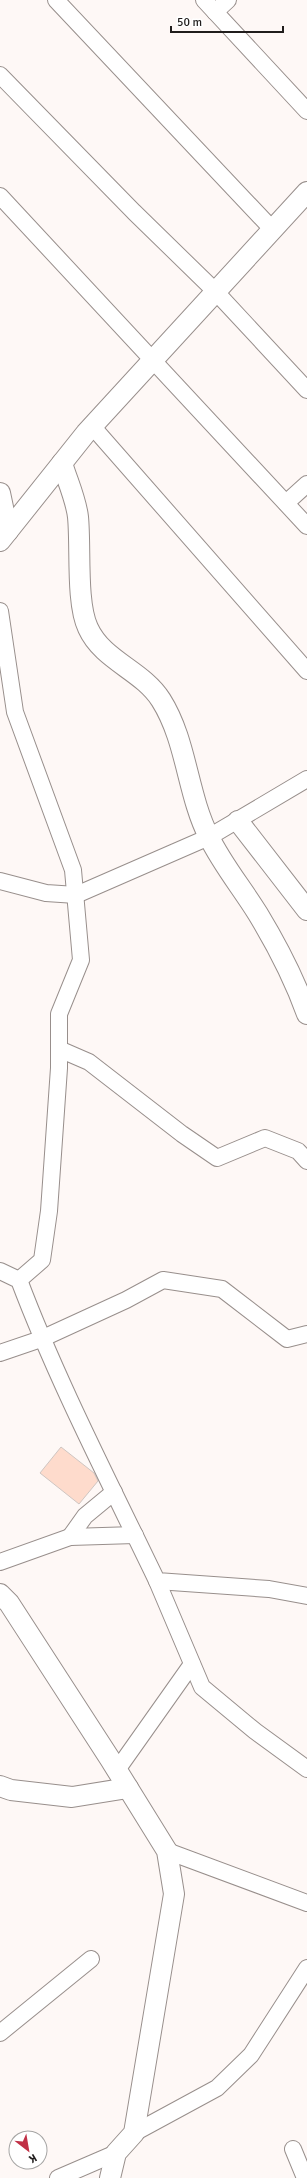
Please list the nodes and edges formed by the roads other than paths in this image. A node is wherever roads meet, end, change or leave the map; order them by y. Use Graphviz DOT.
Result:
graph roads {
  1 [pos="56,0"];
  2 [pos="204,0"];
  3 [pos="228,0"];
  4 [pos="215,12"];
  5 [pos="0,75"];
  6 [pos="307,111"];
  7 [pos="307,192"];
  8 [pos="0,196"];
  9 [pos="272,229"];
  10 [pos="215,291"];
  11 [pos="153,359"];
  12 [pos="307,390"];
  13 [pos="92,426"];
  14 [pos="62,463"];
  15 [pos="307,484"];
  16 [pos="0,493"];
  17 [pos="286,503"];
  18 [pos="307,526"];
  19 [pos="4,536"];
  20 [pos="0,611"];
  21 [pos="307,671"];
  22 [pos="307,779"];
  23 [pos="238,822"];
  24 [pos="209,838"];
  25 [pos="0,881"];
  26 [pos="76,895"];
  27 [pos="307,910"];
  28 [pos="307,1014"];
  29 [pos="59,1049"];
  30 [pos="307,1161"];
  31 [pos="0,1271"];
  32 [pos="19,1280"];
  33 [pos="307,1334"];
  34 [pos="41,1339"];
  35 [pos="0,1353"];
  36 [pos="114,1492"];
  37 [pos="135,1535"];
  38 [pos="70,1536"];
  39 [pos="0,1562"];
  40 [pos="157,1581"];
  41 [pos="0,1594"];
  42 [pos="307,1596"];
  43 [pos="192,1664"];
  44 [pos="307,1769"];
  45 [pos="117,1770"];
  46 [pos="0,1786"];
  47 [pos="128,1788"];
  48 [pos="167,1851"];
  49 [pos="307,1903"];
  50 [pos="91,1959"];
  51 [pos="307,1968"];
  52 [pos="0,2033"];
  53 [pos="134,2133"];
  54 [pos="293,2149"];
  55 [pos="116,2154"];
  56 [pos="58,2178"];
  57 [pos="110,2178"];
  58 [pos="305,2178"];
  1 -- 9 [label="street"];
  2 -- 4 [label="street"];
  3 -- 4 [label="street"];
  4 -- 6 [label="street"];
  5 -- 10 [label="street"];
  7 -- 9 [label="street"];
  8 -- 11 [label="street"];
  9 -- 10 [label="street"];
  10 -- 11 [label="street"];
  10 -- 12 [label="street"];
  11 -- 13 [label="street"];
  11 -- 17 [label="street"];
  13 -- 14 [label="street"];
  13 -- 21 [label="street"];
  14 -- 19 [label="street"];
  14 -- 24 [label="street"];
  15 -- 17 [label="street"];
  16 -- 19 [label="street"];
  17 -- 18 [label="street"];
  20 -- 26 [label="street"];
  22 -- 23 [label="street"];
  23 -- 24 [label="street"];
  23 -- 27 [label="street"];
  24 -- 26 [label="street"];
  24 -- 28 [label="street"];
  25 -- 26 [label="street"];
  26 -- 29 [label="street"];
  29 -- 30 [label="street"];
  29 -- 32 [label="street"];
  31 -- 32 [label="street"];
  32 -- 34 [label="street"];
  33 -- 34 [label="street"];
  34 -- 35 [label="street"];
  34 -- 36 [label="street"];
  36 -- 37 [label="street"];
  36 -- 38 [label="street"];
  37 -- 38 [label="street"];
  37 -- 40 [label="street"];
  38 -- 39 [label="street"];
  40 -- 42 [label="street"];
  40 -- 43 [label="street"];
  41 -- 45 [label="street"];
  43 -- 44 [label="street"];
  43 -- 45 [label="street"];
  45 -- 47 [label="street"];
  46 -- 47 [label="street"];
  47 -- 48 [label="street"];
  48 -- 49 [label="street"];
  48 -- 53 [label="street"];
  50 -- 52 [label="street"];
  51 -- 53 [label="street"];
  53 -- 55 [label="street"];
  54 -- 58 [label="street"];
  55 -- 56 [label="street"];
  55 -- 57 [label="street"];
}
